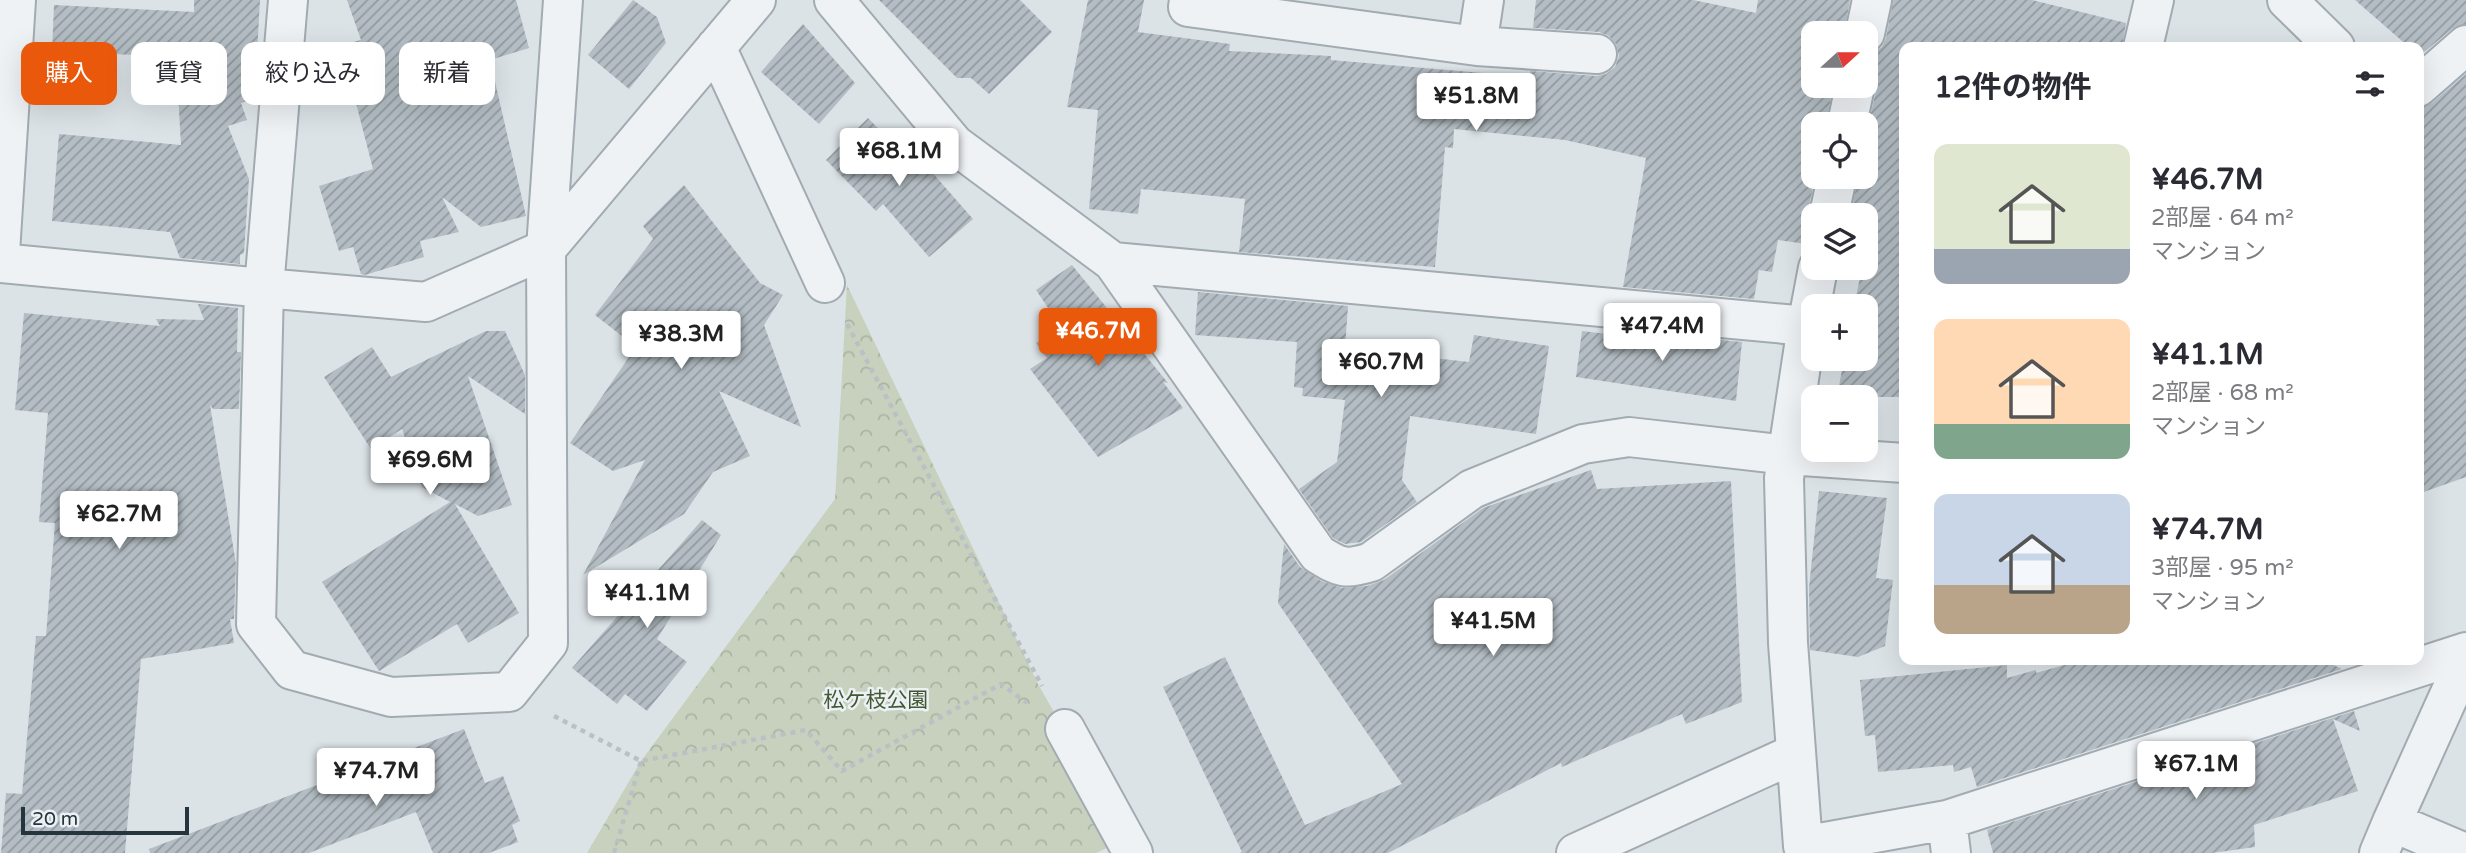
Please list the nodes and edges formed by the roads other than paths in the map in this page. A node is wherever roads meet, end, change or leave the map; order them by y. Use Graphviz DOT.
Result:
graph roads {
  1 [pos="16,0"];
  2 [pos="288,0"];
  3 [pos="563,0"];
  4 [pos="756,0"];
  5 [pos="834,0"];
  6 [pos="1189,0"];
  7 [pos="1485,0"];
  8 [pos="1872,0"];
  9 [pos="2154,0"];
  10 [pos="2287,0"];
  11 [pos="1868,21"];
  12 [pos="2144,42"];
  13 [pos="2331,42"];
  14 [pos="2466,45"];
  15 [pos="1476,46"];
  16 [pos="716,47"];
  17 [pos="1597,54"];
  18 [pos="2424,82"];
  19 [pos="546,249"];
  20 [pos="0,253"];
  21 [pos="1113,262"];
  22 [pos="0,263"];
  23 [pos="825,283"];
  24 [pos="264,288"];
  25 [pos="1801,325"];
  26 [pos="1801,365"];
  27 [pos="1787,455"];
  28 [pos="1899,463"];
  29 [pos="2466,652"];
  30 [pos="2466,658"];
  31 [pos="1065,729"];
  32 [pos="1796,753"];
  33 [pos="1949,837"];
  34 [pos="2386,837"];
  35 [pos="1803,850"];
  36 [pos="1133,853"];
  37 [pos="1576,853"];
  38 [pos="2465,853"];
  1 -- 20 [label="street"];
  2 -- 24 [label="street"];
  3 -- 19 [label="street"];
  4 -- 16 [label="street"];
  5 -- 21 [label="street"];
  6 -- 15 [label="street"];
  7 -- 15 [label="street"];
  8 -- 11 [label="street"];
  9 -- 12 [label="street"];
  10 -- 13 [label="street"];
  14 -- 18 [label="street"];
  15 -- 17 [label="street"];
  16 -- 19 [label="street"];
  16 -- 23 [label="street"];
  19 -- 24 [label="street"];
  19 -- 24 [label="street"];
  21 -- 25 [label="street"];
  21 -- 27 [label="street"];
  22 -- 24 [label="street"];
  26 -- 27 [label="street"];
  27 -- 28 [label="street"];
  27 -- 32 [label="street"];
  29 -- 33 [label="street"];
  30 -- 34 [label="street"];
  31 -- 36 [label="street"];
  32 -- 35 [label="street"];
  32 -- 37 [label="street"];
  33 -- 35 [label="street"];
  34 -- 38 [label="street"];
}
